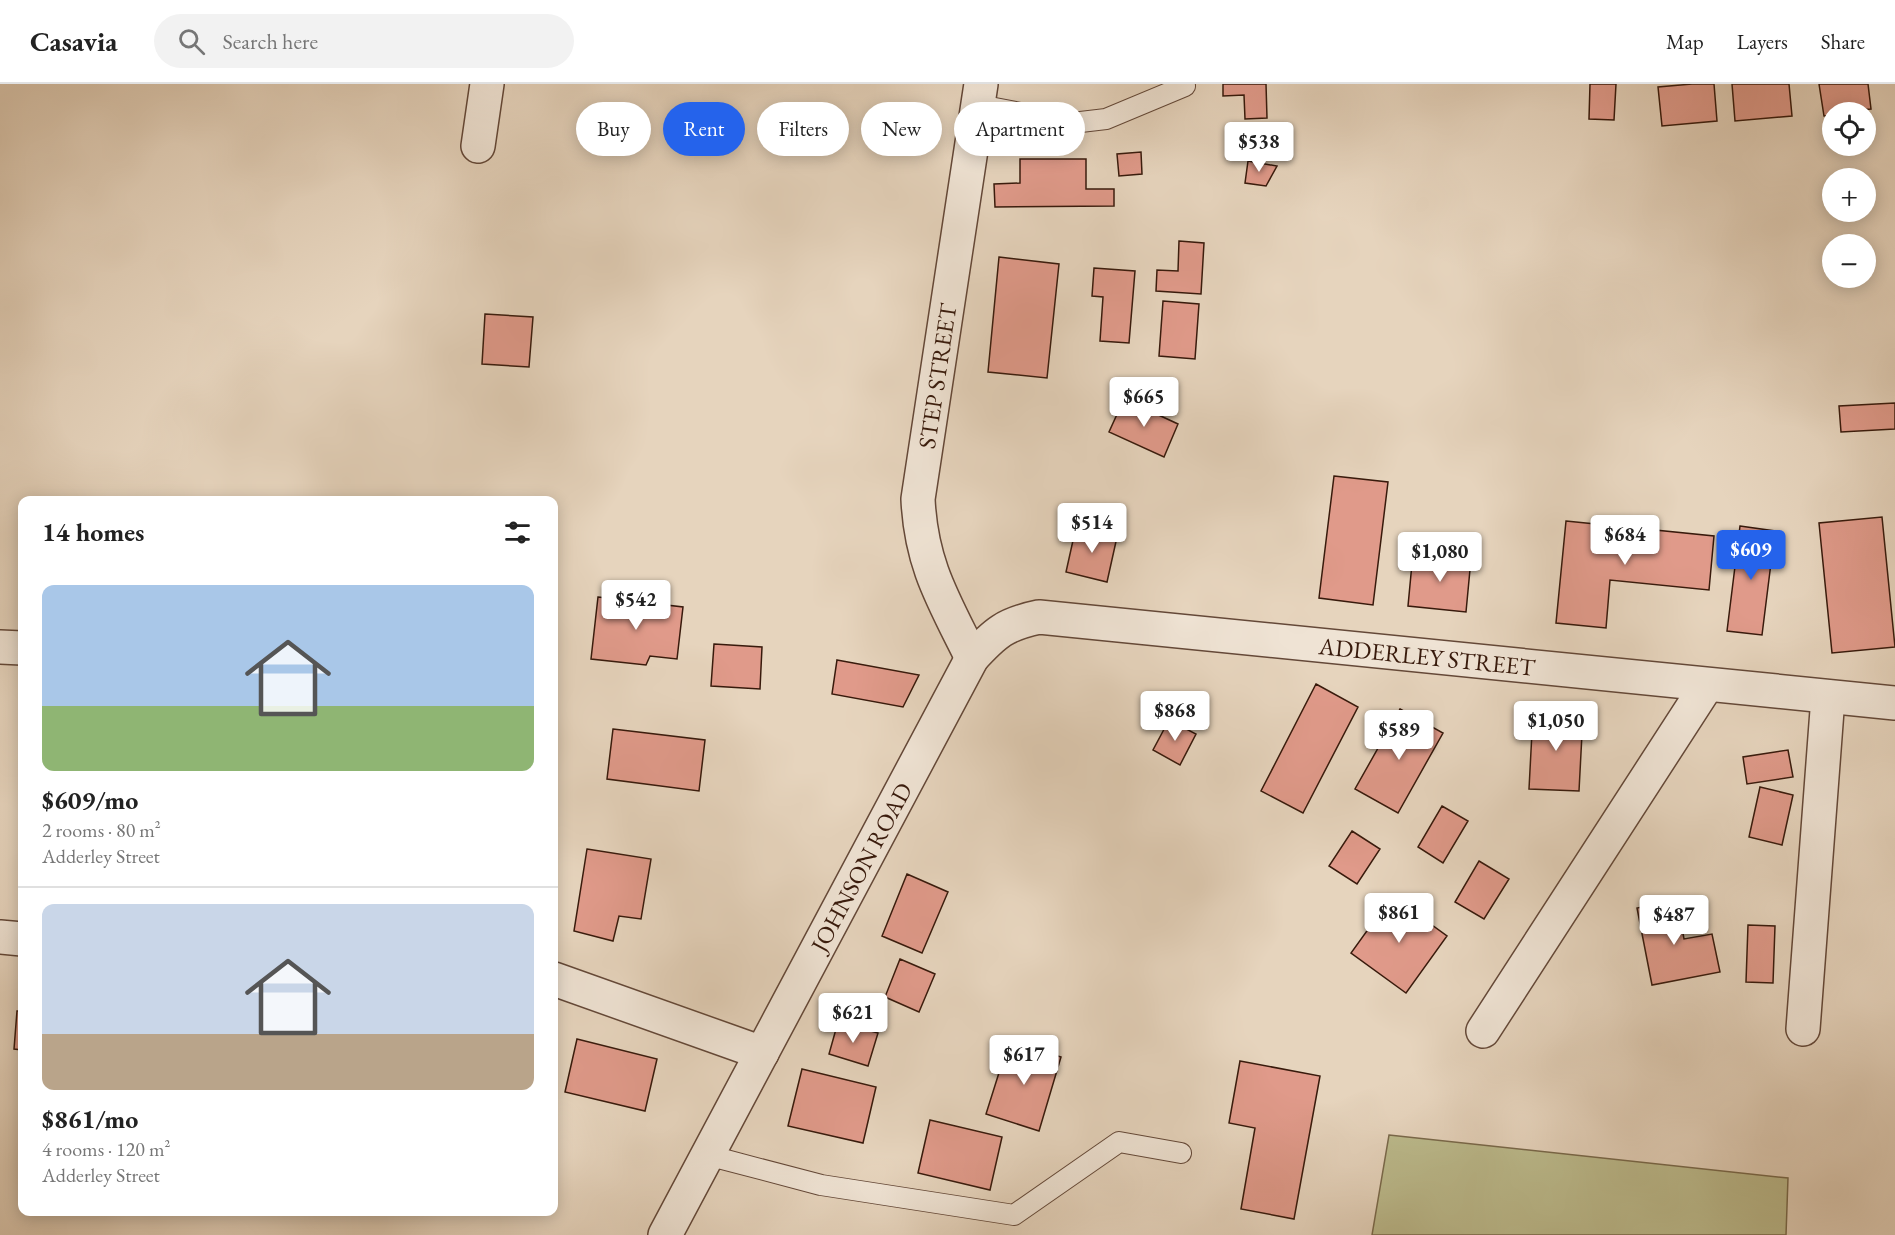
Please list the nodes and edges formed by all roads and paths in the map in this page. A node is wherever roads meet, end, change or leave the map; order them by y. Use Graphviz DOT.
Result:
graph roads {
  1 [pos="487,84"];
  2 [pos="1185,86"];
  3 [pos="980,95"];
  4 [pos="478,146"];
  5 [pos="0,647"];
  6 [pos="18,648"];
  7 [pos="972,658"];
  8 [pos="1707,685"];
  9 [pos="1828,697"];
  10 [pos="1895,704"];
  11 [pos="0,937"];
  12 [pos="18,939"];
  13 [pos="558,980"];
  14 [pos="1803,1029"];
  15 [pos="1483,1031"];
  16 [pos="762,1053"];
  17 [pos="1181,1153"];
  18 [pos="708,1155"];
  19 [pos="665,1235"];
  1 -- 4 [label="street"];
  2 -- 3 [label="lane"];
  3 -- 7 [label="street, STEP STREET"];
  5 -- 6 [label="street"];
  7 -- 8 [label="street, ADDERLEY STREET"];
  7 -- 16 [label="street, JOHNSON ROAD"];
  8 -- 9 [label="street, ADDERLEY STREET"];
  8 -- 15 [label="street"];
  9 -- 10 [label="street, ADDERLEY STREET"];
  9 -- 14 [label="street"];
  11 -- 12 [label="street"];
  13 -- 16 [label="street"];
  16 -- 18 [label="street, JOHNSON ROAD"];
  17 -- 18 [label="lane"];
  18 -- 19 [label="street, JOHNSON ROAD"];
}
